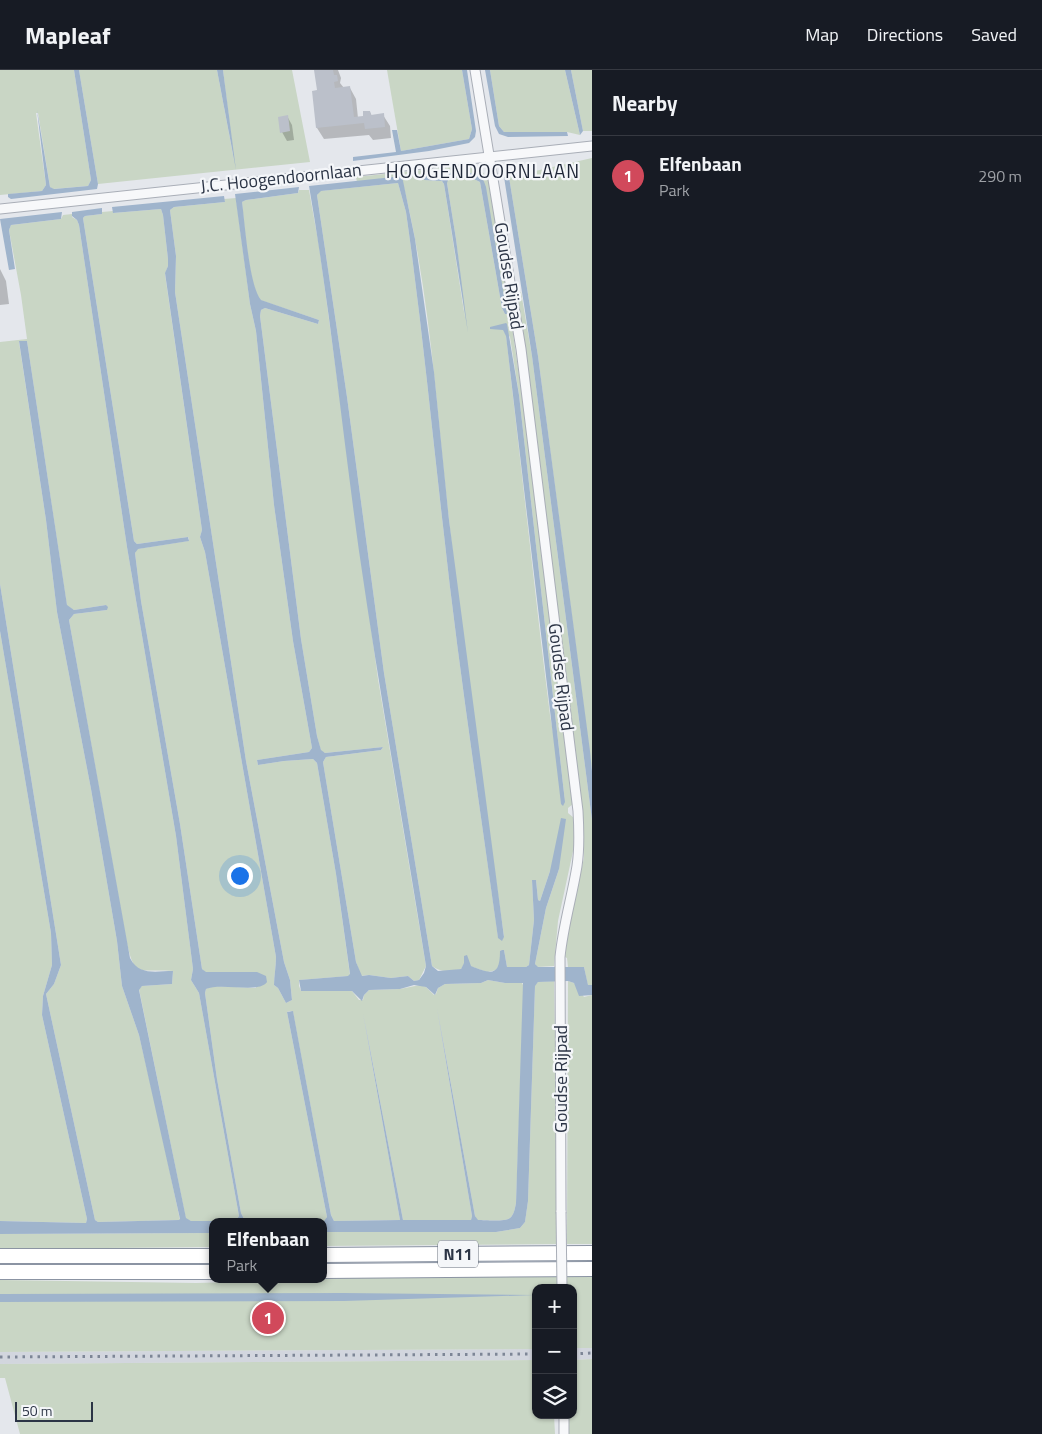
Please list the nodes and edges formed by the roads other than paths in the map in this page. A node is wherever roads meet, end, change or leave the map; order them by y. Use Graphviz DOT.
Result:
graph roads {
  1 [pos="475,70"];
  2 [pos="592,146"];
  3 [pos="489,156"];
  4 [pos="0,209"];
  5 [pos="592,1253"];
  6 [pos="327,1255"];
  7 [pos="0,1256"];
  8 [pos="209,1256"];
  9 [pos="592,1269"];
  10 [pos="327,1271"];
  11 [pos="0,1272"];
  12 [pos="209,1272"];
  13 [pos="562,1284"];
  14 [pos="564,1419"];
  15 [pos="564,1434"];
  1 -- 3 [label="street, Goudse Rijpad"];
  2 -- 3 [label="street, J.C. Hoogendoornlaan"];
  3 -- 4 [label="street, J.C. Hoogendoornlaan"];
  3 -- 13 [label="street, Goudse Rijpad, bridge"];
  5 -- 6 [label="highway, N11"];
  7 -- 8 [label="highway"];
  9 -- 10 [label="highway, N11"];
  11 -- 12 [label="highway"];
  14 -- 15 [label="street"];
}
